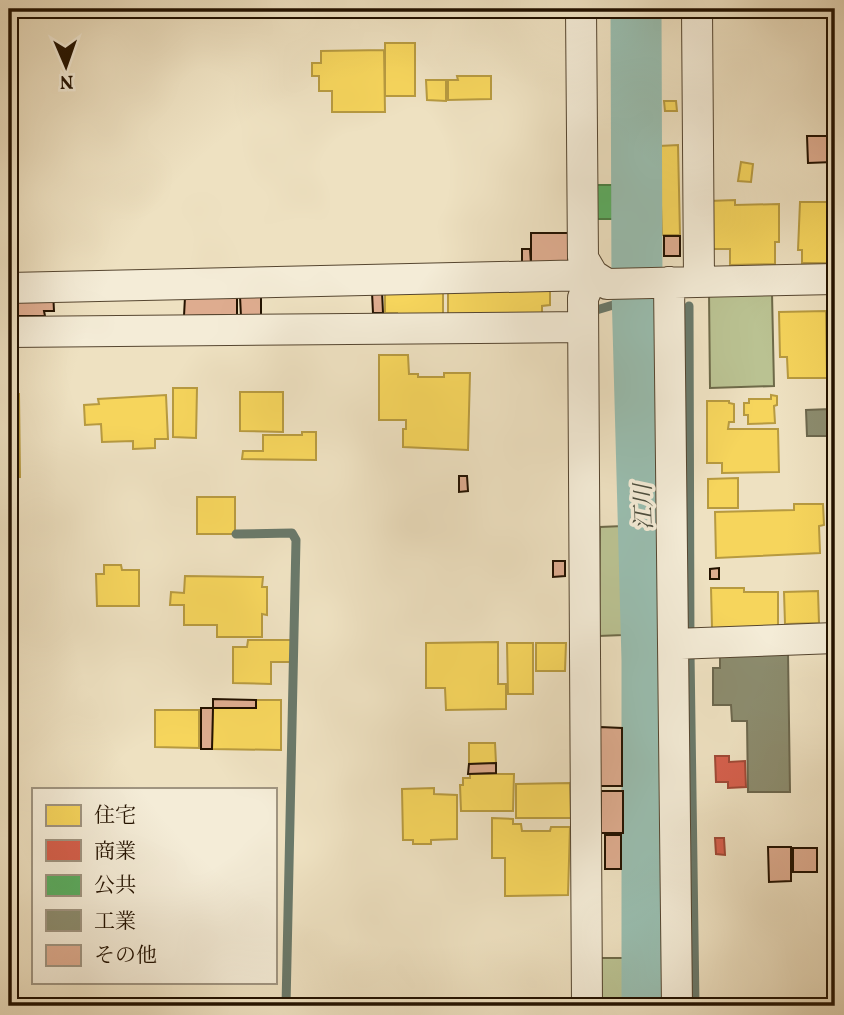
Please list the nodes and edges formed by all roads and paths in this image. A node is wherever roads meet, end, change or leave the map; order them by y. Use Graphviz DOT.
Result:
graph roads {
  1 [pos="581,9"];
  2 [pos="697,9"];
  3 [pos="600,279"];
  4 [pos="835,279"];
  5 [pos="699,281"];
  6 [pos="662,282"];
  7 [pos="9,288"];
  8 [pos="583,318"];
  9 [pos="9,332"];
  10 [pos="835,638"];
  11 [pos="686,644"];
  12 [pos="587,1006"];
  13 [pos="677,1006"];
  1 -- 3 [label="street"];
  2 -- 5 [label="street"];
  3 -- 6 [label="street"];
  3 -- 7 [label="street"];
  3 -- 8 [label="street"];
  4 -- 5 [label="street"];
  5 -- 6 [label="street"];
  6 -- 11 [label="street"];
  8 -- 9 [label="street"];
  8 -- 12 [label="street"];
  10 -- 11 [label="street"];
  11 -- 13 [label="street"];
}
